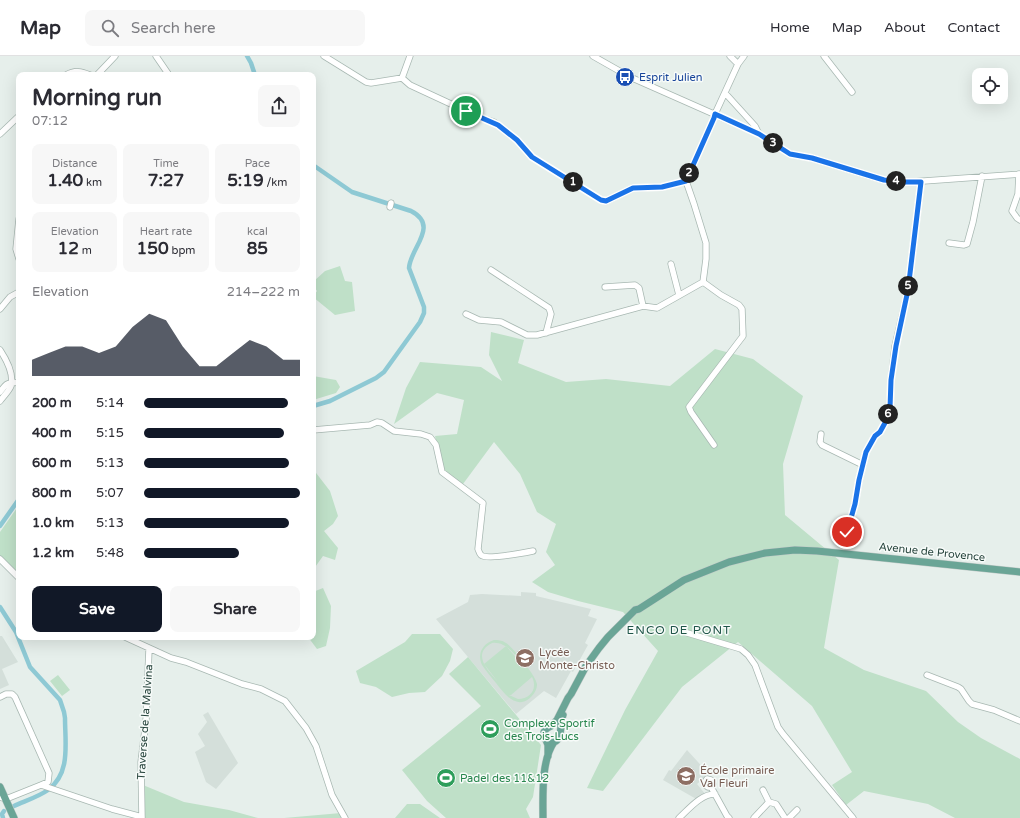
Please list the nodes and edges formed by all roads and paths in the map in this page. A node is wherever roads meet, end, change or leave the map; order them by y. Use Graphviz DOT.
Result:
graph roads {
  1 [pos="115,56"];
  2 [pos="156,56"];
  3 [pos="324,56"];
  4 [pos="410,56"];
  5 [pos="593,56"];
  6 [pos="730,56"];
  7 [pos="744,56"];
  8 [pos="824,56"];
  9 [pos="738,64"];
  10 [pos="100,72"];
  11 [pos="167,72"];
  12 [pos="402,78"];
  13 [pos="852,92"];
  14 [pos="725,93"];
  15 [pos="715,114"];
  16 [pos="16,119"];
  17 [pos="0,134"];
  18 [pos="759,134"];
  19 [pos="1020,174"];
  20 [pos="982,176"];
  21 [pos="686,181"];
  22 [pos="921,182"];
  23 [pos="1020,220"];
  24 [pos="949,243"];
  25 [pos="671,264"];
  26 [pos="491,270"];
  27 [pos="703,282"];
  28 [pos="605,287"];
  29 [pos="16,294"];
  30 [pos="680,295"];
  31 [pos="643,306"];
  32 [pos="0,309"];
  33 [pos="466,314"];
  34 [pos="546,333"];
  35 [pos="0,350"];
  36 [pos="11,382"];
  37 [pos="16,382"];
  38 [pos="0,392"];
  39 [pos="0,401"];
  40 [pos="316,430"];
  41 [pos="821,434"];
  42 [pos="714,445"];
  43 [pos="863,465"];
  44 [pos="847,532"];
  45 [pos="532,552"];
  46 [pos="0,559"];
  47 [pos="1020,572"];
  48 [pos="16,575"];
  49 [pos="684,632"];
  50 [pos="131,640"];
  51 [pos="149,649"];
  52 [pos="926,675"];
  53 [pos="571,694"];
  54 [pos="0,697"];
  55 [pos="1020,721"];
  56 [pos="551,726"];
  57 [pos="560,732"];
  58 [pos="546,740"];
  59 [pos="554,742"];
  60 [pos="548,756"];
  61 [pos="44,786"];
  62 [pos="0,787"];
  63 [pos="711,787"];
  64 [pos="763,790"];
  65 [pos="715,794"];
  66 [pos="3,798"];
  67 [pos="769,802"];
  68 [pos="797,810"];
  69 [pos="14,818"];
  70 [pos="142,818"];
  71 [pos="345,818"];
  72 [pos="543,818"];
  73 [pos="679,818"];
  74 [pos="729,818"];
  75 [pos="754,818"];
  76 [pos="785,818"];
  77 [pos="789,818"];
  78 [pos="852,818"];
  1 -- 10 [label="street"];
  2 -- 11 [label="street"];
  3 -- 12 [label="street"];
  4 -- 12 [label="street"];
  5 -- 15 [label="street"];
  6 -- 9 [label="street"];
  7 -- 9 [label="street"];
  8 -- 13 [label="street"];
  9 -- 14 [label="street"];
  12 -- 21 [label="street"];
  14 -- 15 [label="street"];
  14 -- 18 [label="street"];
  15 -- 18 [label="street"];
  15 -- 21 [label="street"];
  16 -- 17 [label="street"];
  18 -- 22 [label="street"];
  19 -- 20 [label="street"];
  19 -- 23 [label="street"];
  20 -- 22 [label="street"];
  20 -- 24 [label="street"];
  21 -- 27 [label="street"];
  22 -- 43 [label="street"];
  25 -- 30 [label="street"];
  26 -- 34 [label="street"];
  27 -- 30 [label="street"];
  27 -- 42 [label="street"];
  28 -- 31 [label="street"];
  29 -- 32 [label="street"];
  30 -- 31 [label="street"];
  31 -- 34 [label="street"];
  33 -- 34 [label="street"];
  35 -- 36 [label="street"];
  36 -- 37 [label="street"];
  36 -- 38 [label="street"];
  36 -- 39 [label="street"];
  40 -- 45 [label="street"];
  41 -- 43 [label="street"];
  43 -- 44 [label="street"];
  46 -- 48 [label="street"];
  47 -- 53 [label="main road, Avenue de Provence"];
  49 -- 78 [label="street"];
  50 -- 51 [label="street"];
  51 -- 70 [label="street, Traverse de la Malvina"];
  51 -- 71 [label="street"];
  52 -- 55 [label="street"];
  53 -- 56 [label="main road, Avenue de Provence"];
  53 -- 57 [label="main road, Avenue de Provence"];
  54 -- 61 [label="street"];
  56 -- 57 [label="main road"];
  56 -- 58 [label="main road"];
  57 -- 59 [label="main road"];
  58 -- 59 [label="main road"];
  58 -- 60 [label="main road"];
  59 -- 60 [label="main road"];
  60 -- 72 [label="main road"];
  61 -- 66 [label="street"];
  61 -- 70 [label="street"];
  62 -- 66 [label="main road"];
  63 -- 65 [label="street"];
  64 -- 67 [label="street"];
  65 -- 73 [label="street"];
  65 -- 74 [label="street"];
  66 -- 69 [label="main road"];
  67 -- 75 [label="street"];
  67 -- 76 [label="street"];
  68 -- 77 [label="street"];
}
